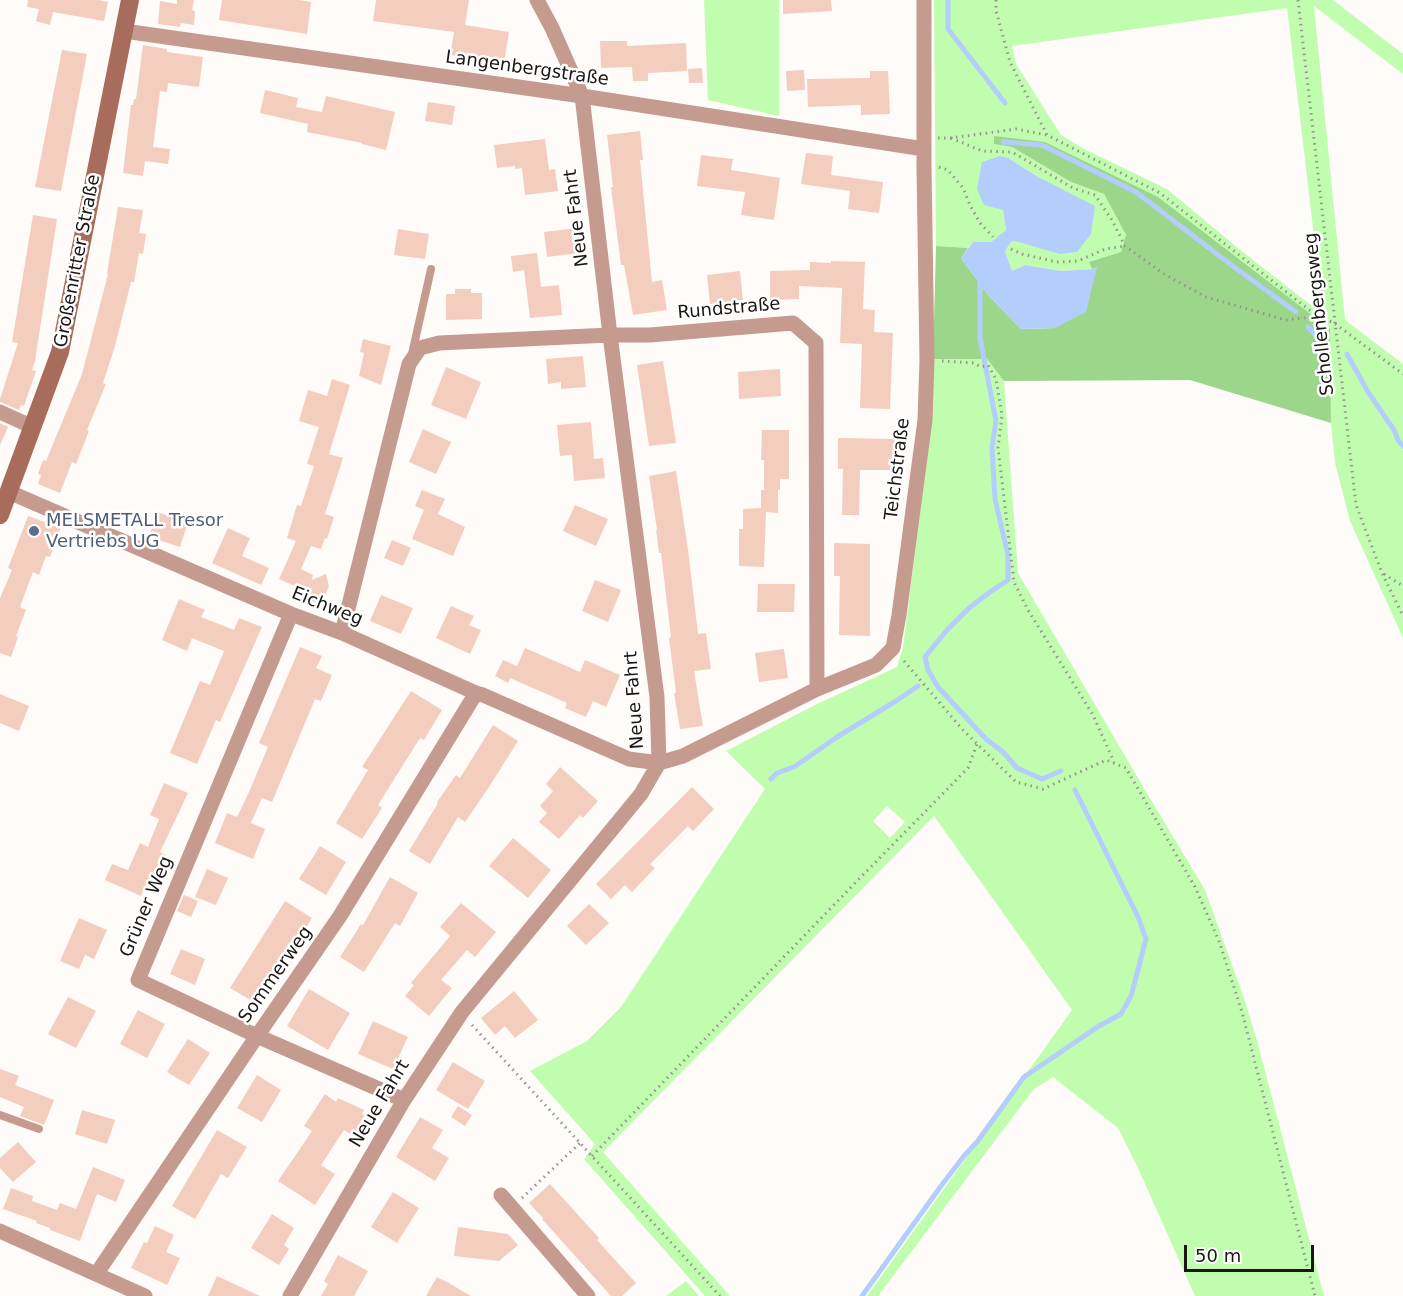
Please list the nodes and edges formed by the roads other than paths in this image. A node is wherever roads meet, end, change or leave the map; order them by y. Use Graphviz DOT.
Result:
graph roads {
  1 [pos="130,0"];
  2 [pos="537,0"];
  3 [pos="924,0"];
  4 [pos="124,31"];
  5 [pos="582,96"];
  6 [pos="924,149"];
  7 [pos="431,269"];
  8 [pos="610,335"];
  9 [pos="410,364"];
  10 [pos="0,412"];
  11 [pos="33,427"];
  12 [pos="9,492"];
  13 [pos="0,515"];
  14 [pos="291,614"];
  15 [pos="342,633"];
  16 [pos="817,689"];
  17 [pos="476,693"];
  18 [pos="659,763"];
  19 [pos="257,1036"];
  20 [pos="404,1100"];
  21 [pos="0,1115"];
  22 [pos="39,1129"];
  23 [pos="501,1195"];
  24 [pos="0,1231"];
  25 [pos="97,1273"];
  26 [pos="145,1296"];
  27 [pos="290,1296"];
  28 [pos="588,1296"];
  1 -- 4 [label="main road, Großenritter Straße"];
  2 -- 5 [label="street, Neue Fahrt"];
  3 -- 6 [label="street, Teichstraße"];
  4 -- 5 [label="street, Langenbergstraße"];
  4 -- 11 [label="main road, Großenritter Straße"];
  5 -- 6 [label="street, Langenbergstraße"];
  5 -- 8 [label="street, Neue Fahrt"];
  6 -- 16 [label="street, Teichstraße"];
  7 -- 9 [label="lane"];
  8 -- 9 [label="street, Rundstraße"];
  8 -- 16 [label="street, Rundstraße"];
  8 -- 18 [label="street, Neue Fahrt"];
  9 -- 15 [label="street"];
  10 -- 11 [label="street"];
  11 -- 12 [label="main road, Großenritter Straße"];
  12 -- 13 [label="main road, Großenritter Straße"];
  12 -- 14 [label="street, Eichweg"];
  14 -- 15 [label="street, Eichweg"];
  14 -- 19 [label="street, Grüner Weg"];
  15 -- 17 [label="street, Eichweg"];
  16 -- 18 [label="street"];
  17 -- 18 [label="street, Eichweg"];
  17 -- 19 [label="street, Sommerweg"];
  18 -- 20 [label="street, Neue Fahrt"];
  19 -- 20 [label="street, Grüner Weg"];
  19 -- 25 [label="street, Sommerweg"];
  20 -- 27 [label="street, Neue Fahrt"];
  21 -- 22 [label="lane"];
  23 -- 28 [label="street"];
  24 -- 25 [label="street"];
  25 -- 26 [label="street"];
}
